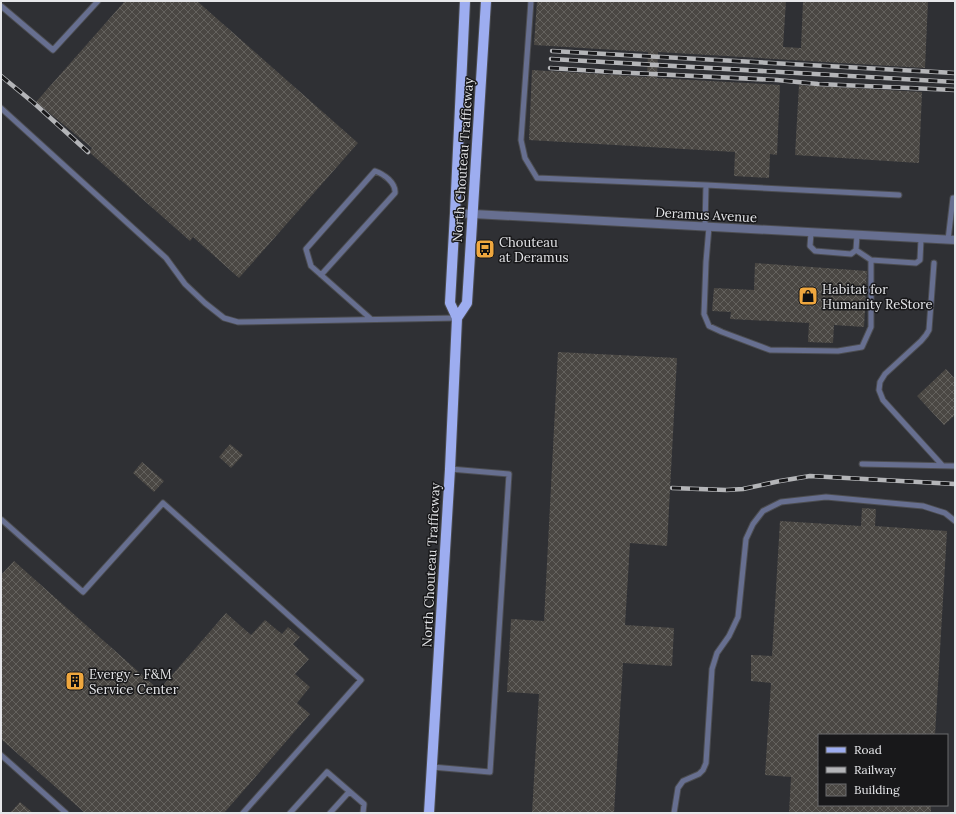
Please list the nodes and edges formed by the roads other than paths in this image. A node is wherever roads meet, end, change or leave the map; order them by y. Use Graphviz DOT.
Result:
graph roads {
  1 [pos="98,1"];
  2 [pos="465,1"];
  3 [pos="486,1"];
  4 [pos="531,1"];
  5 [pos="1,6"];
  6 [pos="1,108"];
  7 [pos="706,185"];
  8 [pos="899,195"];
  9 [pos="955,198"];
  10 [pos="455,213"];
  11 [pos="473,214"];
  12 [pos="707,227"];
  13 [pos="811,233"];
  14 [pos="857,235"];
  15 [pos="922,238"];
  16 [pos="952,240"];
  17 [pos="856,250"];
  18 [pos="871,260"];
  19 [pos="934,263"];
  20 [pos="321,274"];
  21 [pos="457,318"];
  22 [pos="371,319"];
  23 [pos="862,464"];
  24 [pos="942,465"];
  25 [pos="955,466"];
  26 [pos="450,470"];
  27 [pos="1,521"];
  28 [pos="955,521"];
  29 [pos="1,755"];
  30 [pos="432,767"];
  31 [pos="349,792"];
  32 [pos="66,813"];
  33 [pos="243,813"];
  34 [pos="290,813"];
  35 [pos="330,813"];
  36 [pos="363,813"];
  37 [pos="367,813"];
  38 [pos="429,813"];
  39 [pos="674,813"];
  1 -- 5 [label="lane"];
  2 -- 10 [label="main road, North Chouteau Trafficway"];
  3 -- 11 [label="main road, North Chouteau Trafficway"];
  4 -- 7 [label="lane"];
  6 -- 22 [label="lane"];
  7 -- 8 [label="lane"];
  7 -- 12 [label="lane"];
  9 -- 16 [label="lane"];
  10 -- 11 [label="street, Deramus Avenue"];
  10 -- 21 [label="main road, North Chouteau Trafficway"];
  11 -- 12 [label="street, Deramus Avenue"];
  11 -- 21 [label="main road, North Chouteau Trafficway"];
  12 -- 13 [label="street, Deramus Avenue"];
  12 -- 18 [label="lane"];
  13 -- 14 [label="street, Deramus Avenue"];
  13 -- 17 [label="lane"];
  14 -- 15 [label="street, Deramus Avenue"];
  14 -- 17 [label="lane"];
  15 -- 16 [label="street, Deramus Avenue"];
  15 -- 18 [label="lane"];
  17 -- 18 [label="lane"];
  19 -- 24 [label="lane"];
  20 -- 20 [label="lane"];
  20 -- 22 [label="lane"];
  21 -- 22 [label="lane"];
  21 -- 26 [label="main road, North Chouteau Trafficway"];
  23 -- 24 [label="lane"];
  24 -- 25 [label="lane"];
  26 -- 30 [label="main road, North Chouteau Trafficway"];
  26 -- 30 [label="lane"];
  27 -- 33 [label="lane"];
  28 -- 39 [label="lane"];
  29 -- 32 [label="lane"];
  30 -- 38 [label="main road, North Chouteau Trafficway"];
  31 -- 34 [label="lane"];
  31 -- 35 [label="lane"];
  31 -- 36 [label="lane"];
  36 -- 37 [label="lane"];
}
